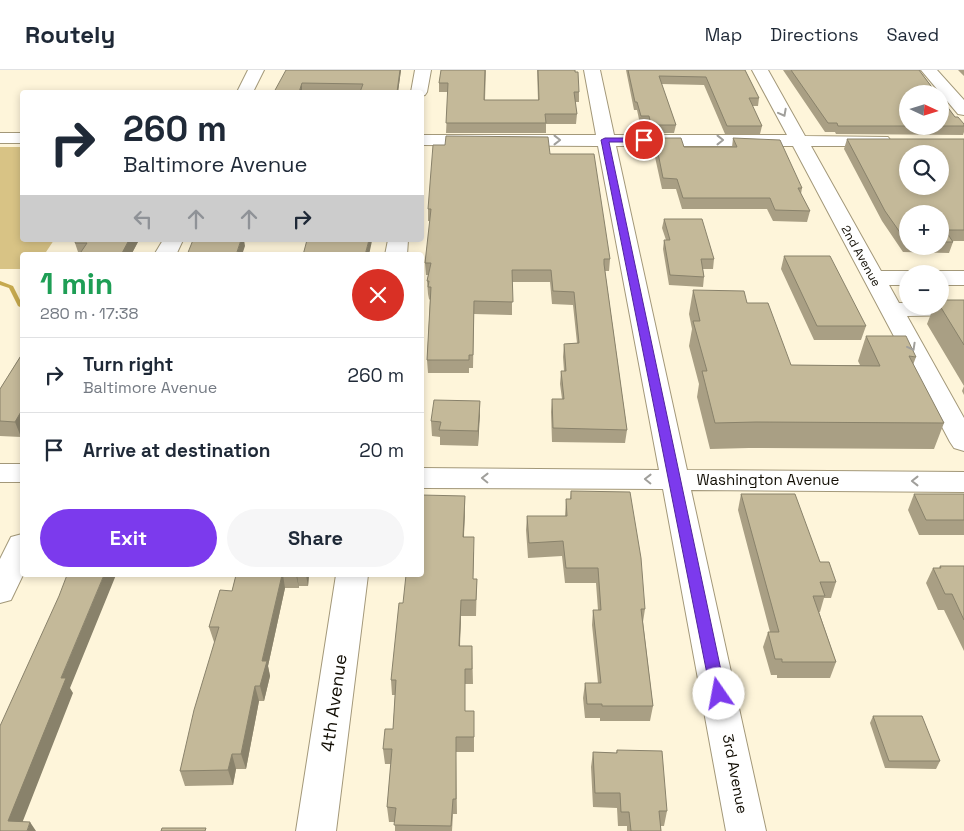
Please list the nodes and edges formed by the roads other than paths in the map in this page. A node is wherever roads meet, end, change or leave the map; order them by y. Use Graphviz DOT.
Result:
graph roads {
  1 [pos="256,70"];
  2 [pos="423,70"];
  3 [pos="592,70"];
  4 [pos="760,70"];
  5 [pos="929,70"];
  6 [pos="246,90"];
  7 [pos="419,90"];
  8 [pos="964,110"];
  9 [pos="0,138"];
  10 [pos="20,138"];
  11 [pos="424,140"];
  12 [pos="605,140"];
  13 [pos="797,140"];
  14 [pos="895,141"];
  15 [pos="873,278"];
  16 [pos="899,278"];
  17 [pos="949,278"];
  18 [pos="964,278"];
  19 [pos="964,308"];
  20 [pos="892,310"];
  21 [pos="964,442"];
  22 [pos="0,473"];
  23 [pos="20,473"];
  24 [pos="424,478"];
  25 [pos="675,480"];
  26 [pos="964,482"];
  27 [pos="20,549"];
  28 [pos="352,577"];
  29 [pos="0,591"];
  30 [pos="316,831"];
  31 [pos="746,831"];
  1 -- 6 [label="street"];
  2 -- 7 [label="street"];
  3 -- 12 [label="street, 3rd Avenue"];
  4 -- 13 [label="street, 2nd Avenue, one-way"];
  5 -- 8 [label="street"];
  9 -- 10 [label="street"];
  11 -- 12 [label="street, one-way"];
  12 -- 13 [label="street, one-way"];
  12 -- 25 [label="street, 3rd Avenue"];
  13 -- 14 [label="street"];
  13 -- 15 [label="street, 2nd Avenue"];
  15 -- 16 [label="street"];
  15 -- 20 [label="street, 2nd Avenue"];
  17 -- 18 [label="street"];
  19 -- 20 [label="street"];
  20 -- 21 [label="street, 2nd Avenue, one-way"];
  22 -- 23 [label="street"];
  25 -- 24 [label="street, Washington Avenue, one-way"];
  26 -- 25 [label="street, Washington Avenue, one-way"];
  25 -- 31 [label="street, 3rd Avenue"];
  27 -- 29 [label="street"];
  28 -- 30 [label="street, 4th Avenue"];
}
